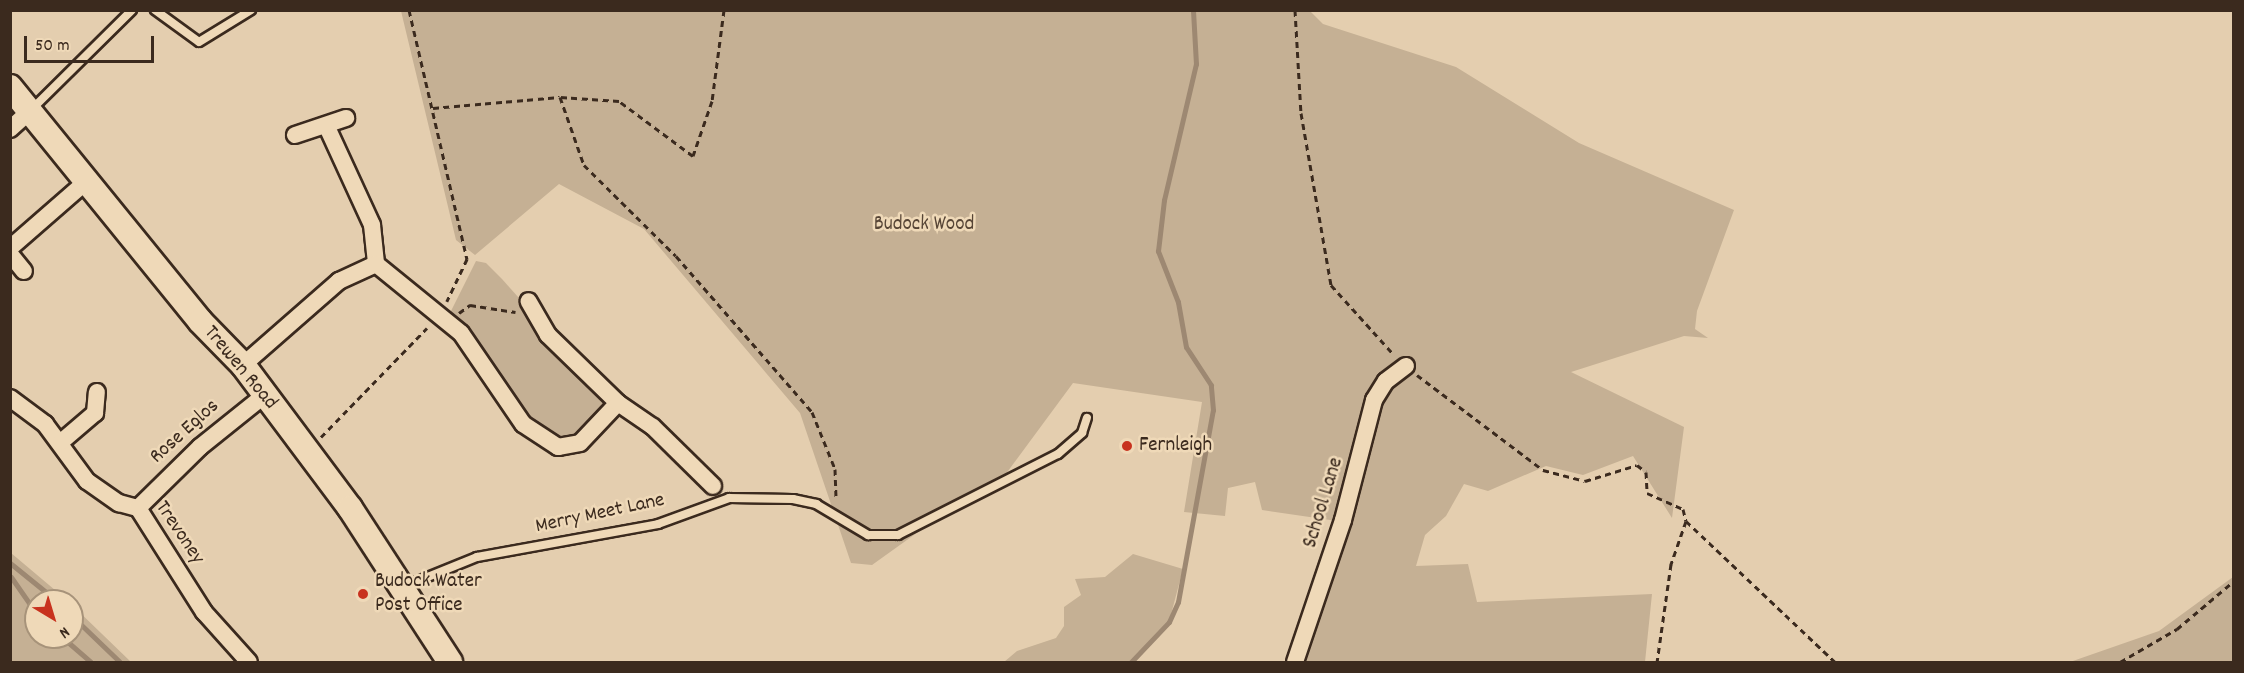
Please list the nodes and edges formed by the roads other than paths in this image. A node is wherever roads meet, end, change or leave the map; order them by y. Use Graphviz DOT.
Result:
graph roads {
  1 [pos="132,10"];
  2 [pos="154,10"];
  3 [pos="251,10"];
  4 [pos="10,87"];
  5 [pos="31,110"];
  6 [pos="346,118"];
  7 [pos="327,127"];
  8 [pos="10,129"];
  9 [pos="294,135"];
  10 [pos="89,179"];
  11 [pos="10,248"];
  12 [pos="10,254"];
  13 [pos="376,264"];
  14 [pos="24,271"];
  15 [pos="531,306"];
  16 [pos="243,365"];
  17 [pos="1406,366"];
  18 [pos="97,392"];
  19 [pos="265,395"];
  20 [pos="10,398"];
  21 [pos="618,403"];
  22 [pos="1087,418"];
  23 [pos="61,442"];
  24 [pos="713,486"];
  25 [pos="138,508"];
  26 [pos="400,588"];
  27 [pos="249,663"];
  28 [pos="450,663"];
  29 [pos="1295,663"];
  1 -- 5 [label="lane"];
  2 -- 3 [label="lane"];
  4 -- 5 [label="street, Trewen Road"];
  5 -- 8 [label="street"];
  5 -- 10 [label="street, Trewen Road"];
  6 -- 7 [label="street"];
  7 -- 9 [label="street"];
  7 -- 13 [label="street"];
  10 -- 11 [label="street"];
  10 -- 16 [label="street, Trewen Road"];
  12 -- 14 [label="street"];
  13 -- 16 [label="street"];
  13 -- 21 [label="street"];
  15 -- 21 [label="street"];
  16 -- 19 [label="street, Trewen Road"];
  17 -- 29 [label="street, School Lane"];
  18 -- 23 [label="street"];
  19 -- 25 [label="street, Rose Eglos"];
  19 -- 26 [label="street, Trewen Road"];
  20 -- 23 [label="street, Trevoney"];
  21 -- 24 [label="street"];
  22 -- 26 [label="lane, Merry Meet Lane"];
  23 -- 25 [label="street, Trevoney"];
  25 -- 27 [label="street, Trevoney"];
  26 -- 28 [label="street, Trewen Road"];
}
